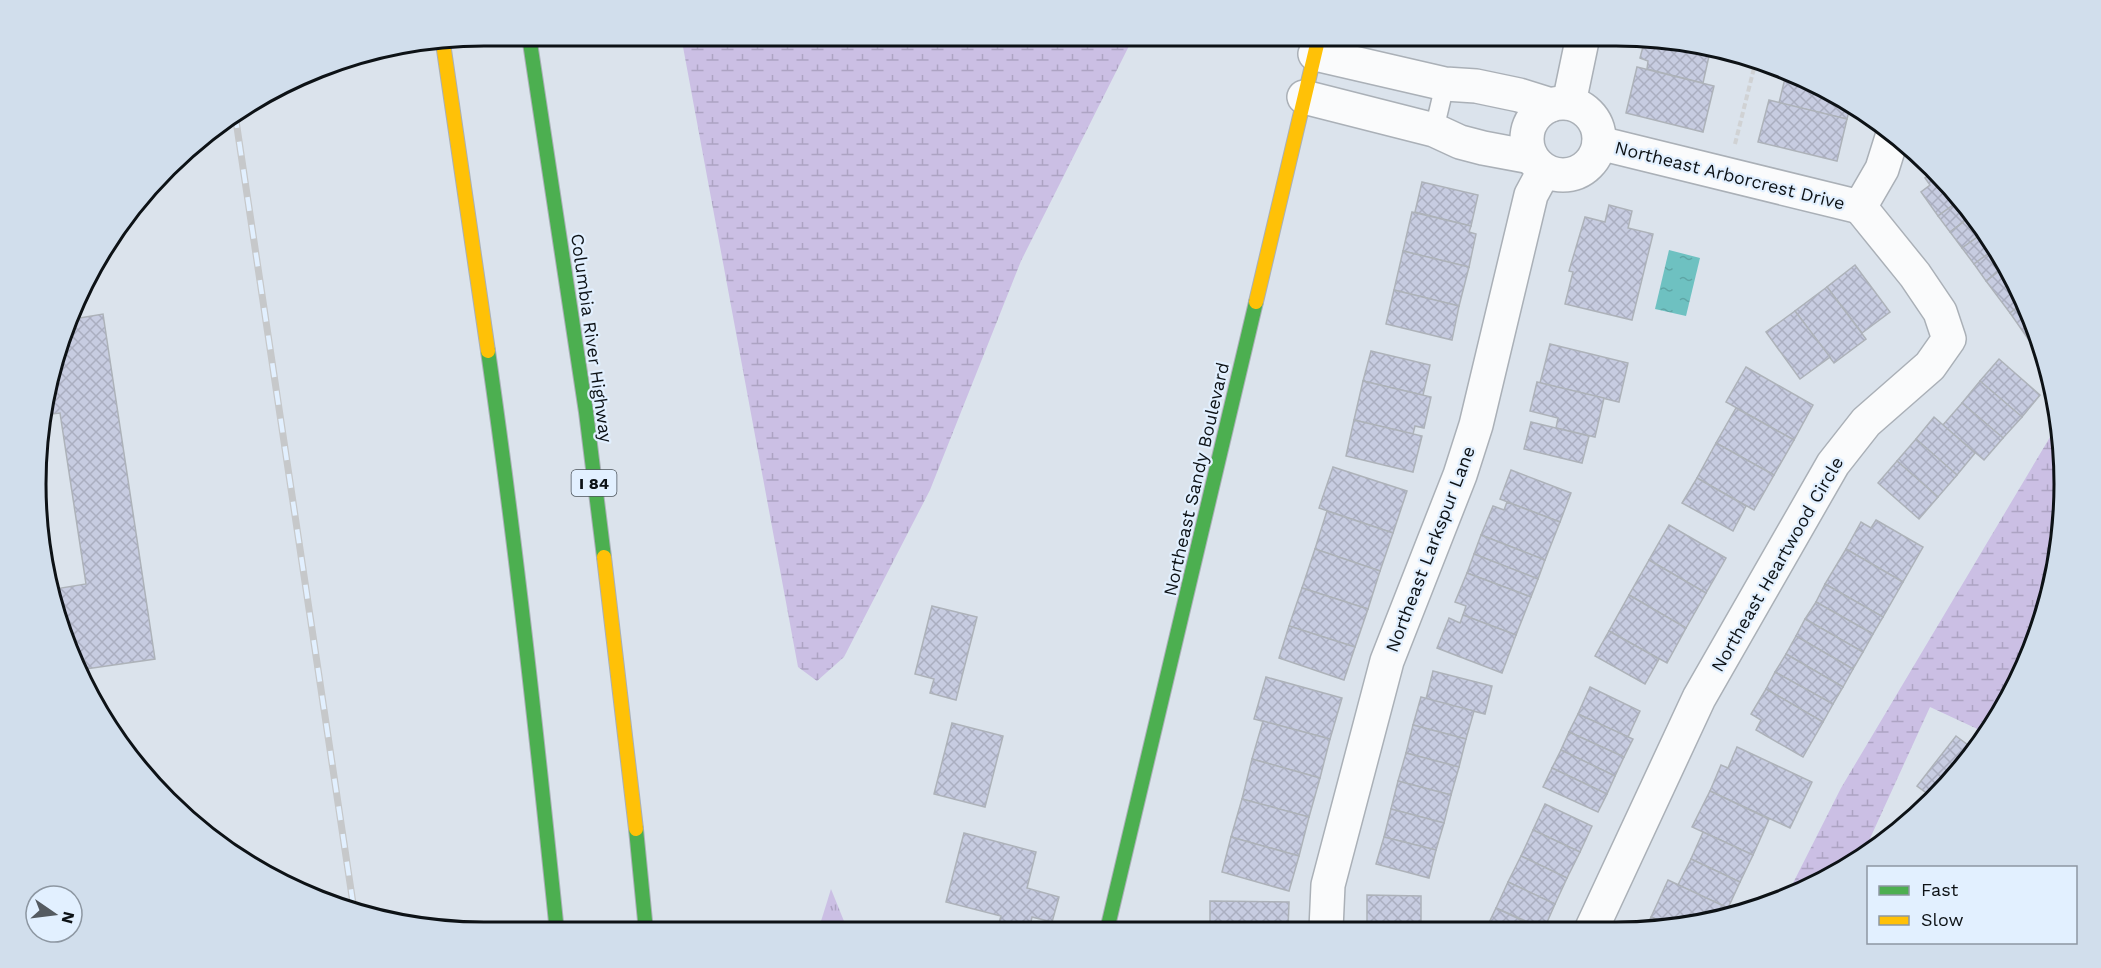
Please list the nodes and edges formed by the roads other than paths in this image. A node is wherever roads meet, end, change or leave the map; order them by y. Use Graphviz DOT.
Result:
graph roads {
  1 [pos="531,46"];
  2 [pos="1317,46"];
  3 [pos="1320,46"];
  4 [pos="1580,46"];
  5 [pos="444,48"];
  6 [pos="1445,84"];
  7 [pos="1304,97"];
  8 [pos="1560,104"];
  9 [pos="1434,129"];
  10 [pos="1599,142"];
  11 [pos="1890,143"];
  12 [pos="1538,164"];
  13 [pos="1860,207"];
  14 [pos="556,922"];
  15 [pos="645,922"];
  16 [pos="1109,922"];
  17 [pos="1326,922"];
  18 [pos="1595,922"];
  1 -- 15 [label="main road, Columbia River Highway / I 84"];
  2 -- 7 [label="main road, Northeast Sandy Boulevard"];
  3 -- 6 [label="street, Northeast Arborcrest Drive"];
  4 -- 8 [label="street"];
  5 -- 14 [label="main road"];
  6 -- 8 [label="street, Northeast Arborcrest Drive"];
  6 -- 9 [label="lane"];
  7 -- 9 [label="street, Northeast Arborcrest Drive"];
  7 -- 16 [label="main road, Northeast Sandy Boulevard"];
  8 -- 10 [label="street, Northeast Arborcrest Drive"];
  8 -- 12 [label="street"];
  9 -- 12 [label="street, Northeast Arborcrest Drive"];
  10 -- 12 [label="street, Northeast Arborcrest Drive"];
  10 -- 13 [label="street, Northeast Arborcrest Drive"];
  11 -- 13 [label="street"];
  12 -- 17 [label="street, Northeast Larkspur Lane"];
  13 -- 18 [label="street, Northeast Heartwood Circle"];
}
